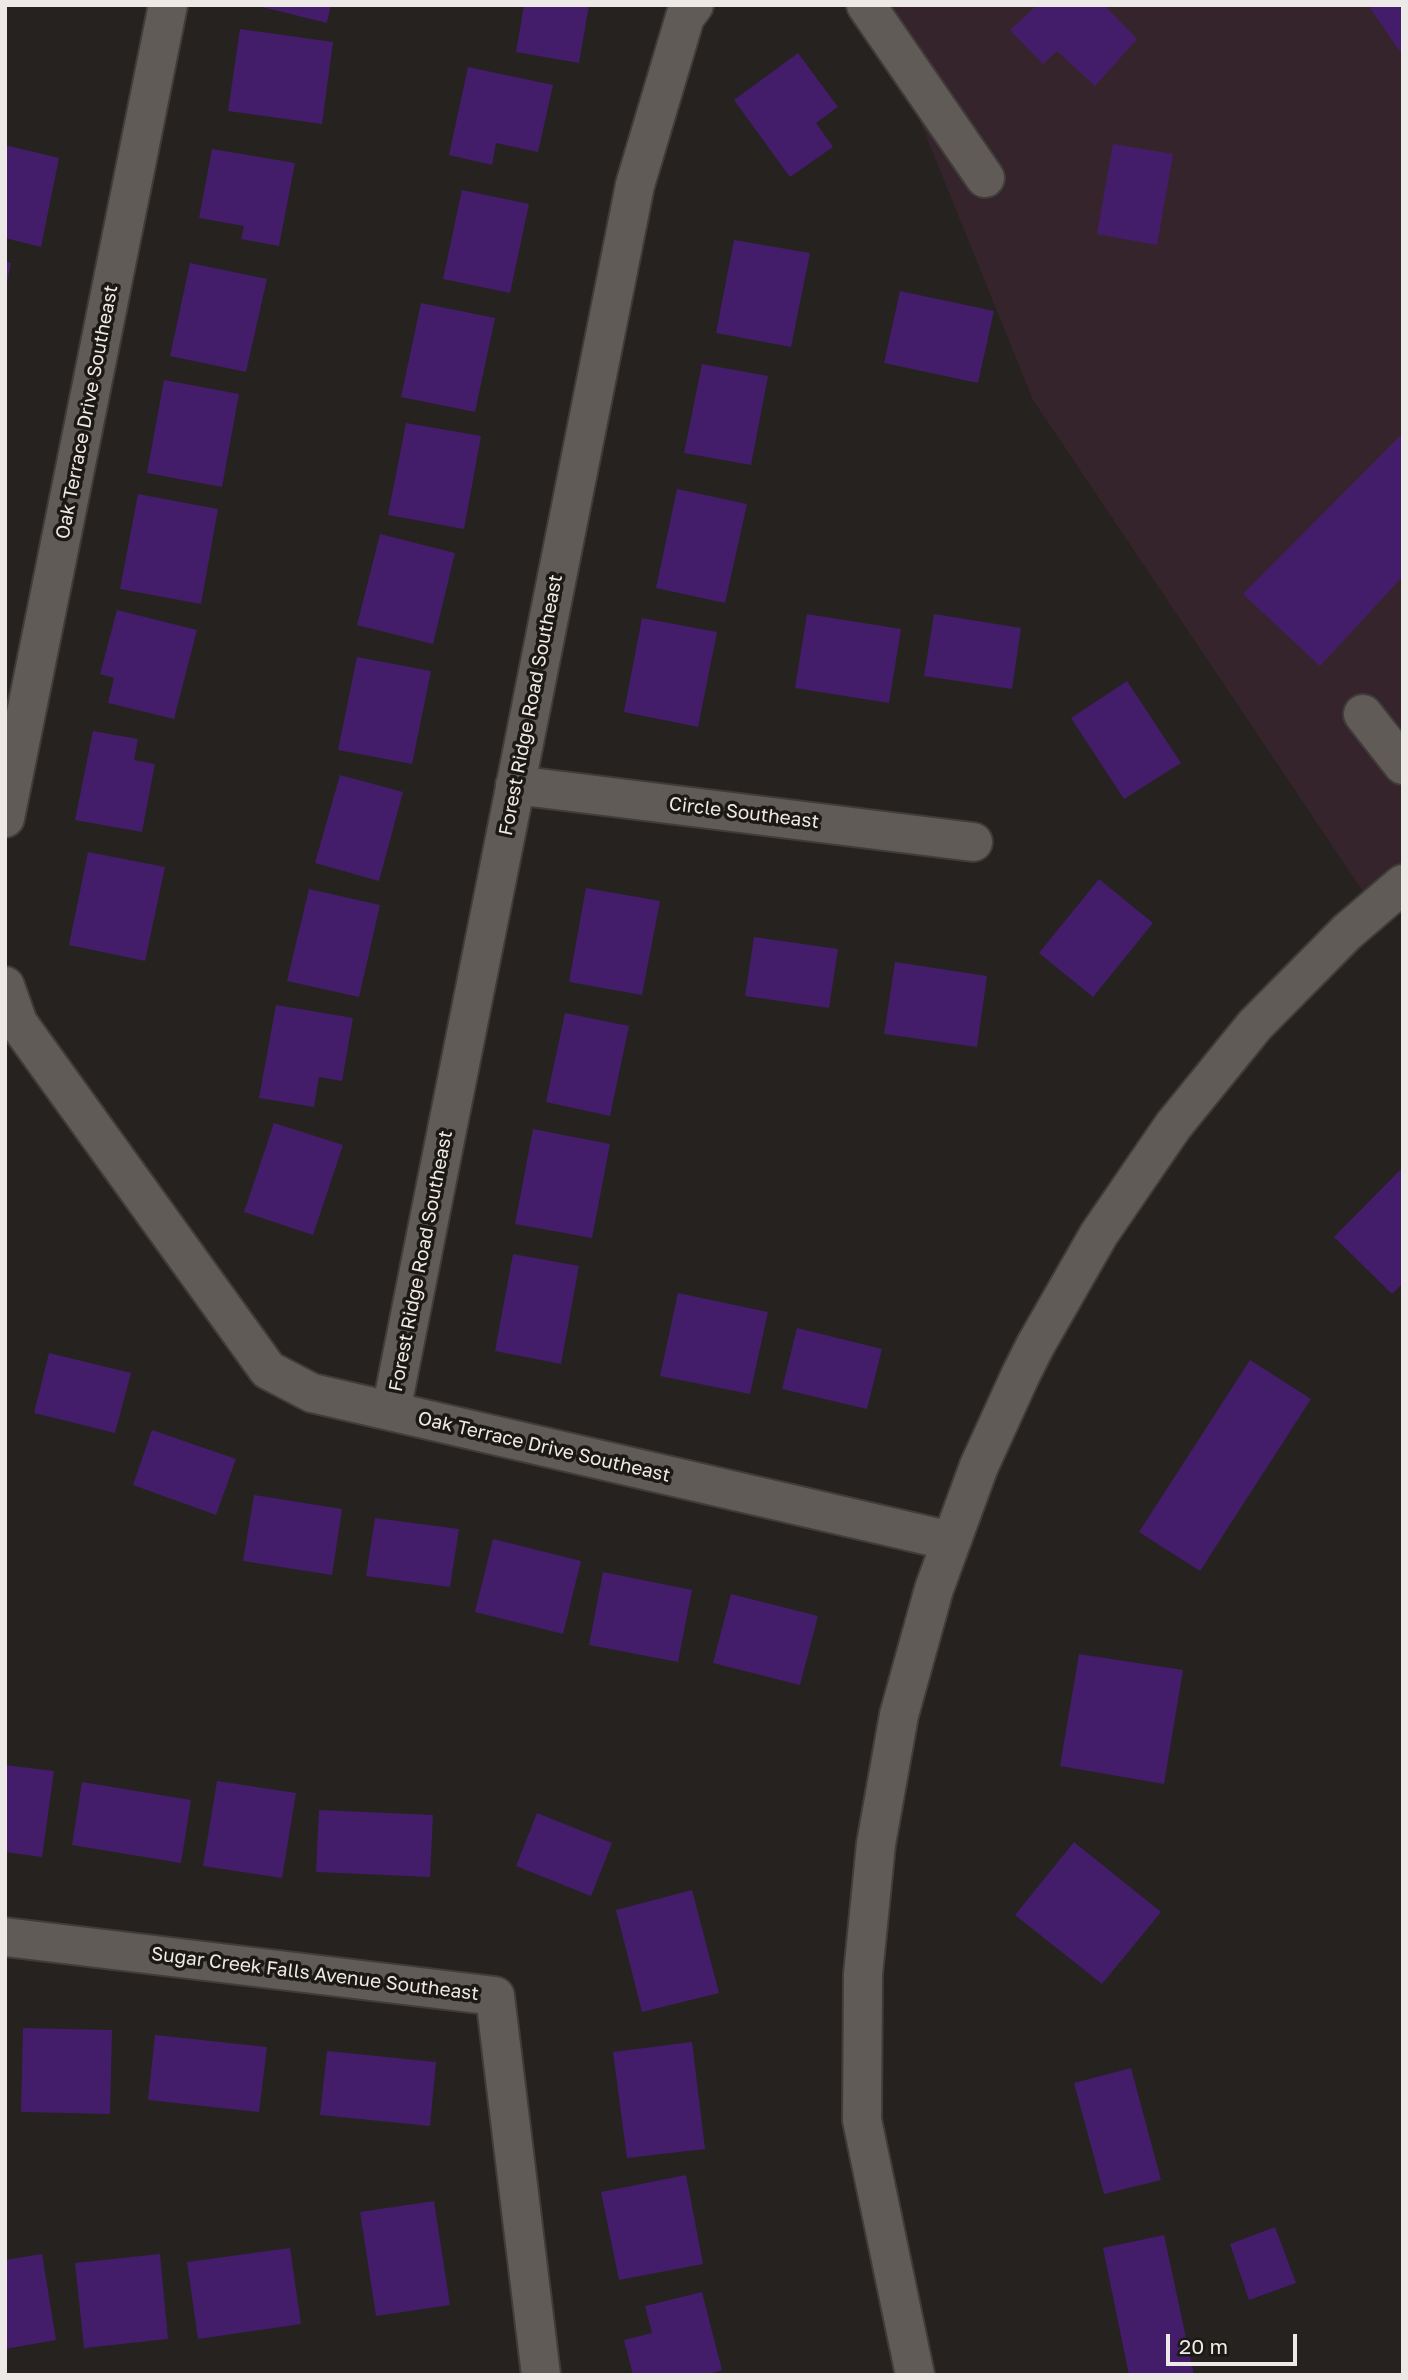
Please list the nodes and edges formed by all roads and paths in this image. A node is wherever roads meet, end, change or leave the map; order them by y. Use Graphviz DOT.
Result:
graph roads {
  1 [pos="168,5"];
  2 [pos="694,5"];
  3 [pos="866,5"];
  4 [pos="985,178"];
  5 [pos="1363,714"];
  6 [pos="1403,765"];
  7 [pos="515,785"];
  8 [pos="5,818"];
  9 [pos="973,842"];
  10 [pos="1403,884"];
  11 [pos="5,986"];
  12 [pos="391,1411"];
  13 [pos="951,1541"];
  14 [pos="5,1937"];
  15 [pos="541,2375"];
  16 [pos="915,2375"];
  1 -- 8 [label="street, Oak Terrace Drive Southeast"];
  2 -- 7 [label="street, Forest Ridge Road Southeast"];
  3 -- 4 [label="street"];
  5 -- 6 [label="street"];
  7 -- 9 [label="street, Circle Southeast"];
  7 -- 12 [label="street, Forest Ridge Road Southeast"];
  10 -- 13 [label="street"];
  11 -- 12 [label="street, Oak Terrace Drive Southeast"];
  12 -- 13 [label="street, Oak Terrace Drive Southeast"];
  13 -- 16 [label="street"];
  14 -- 15 [label="street, Sugar Creek Falls Avenue Southeast"];
}
